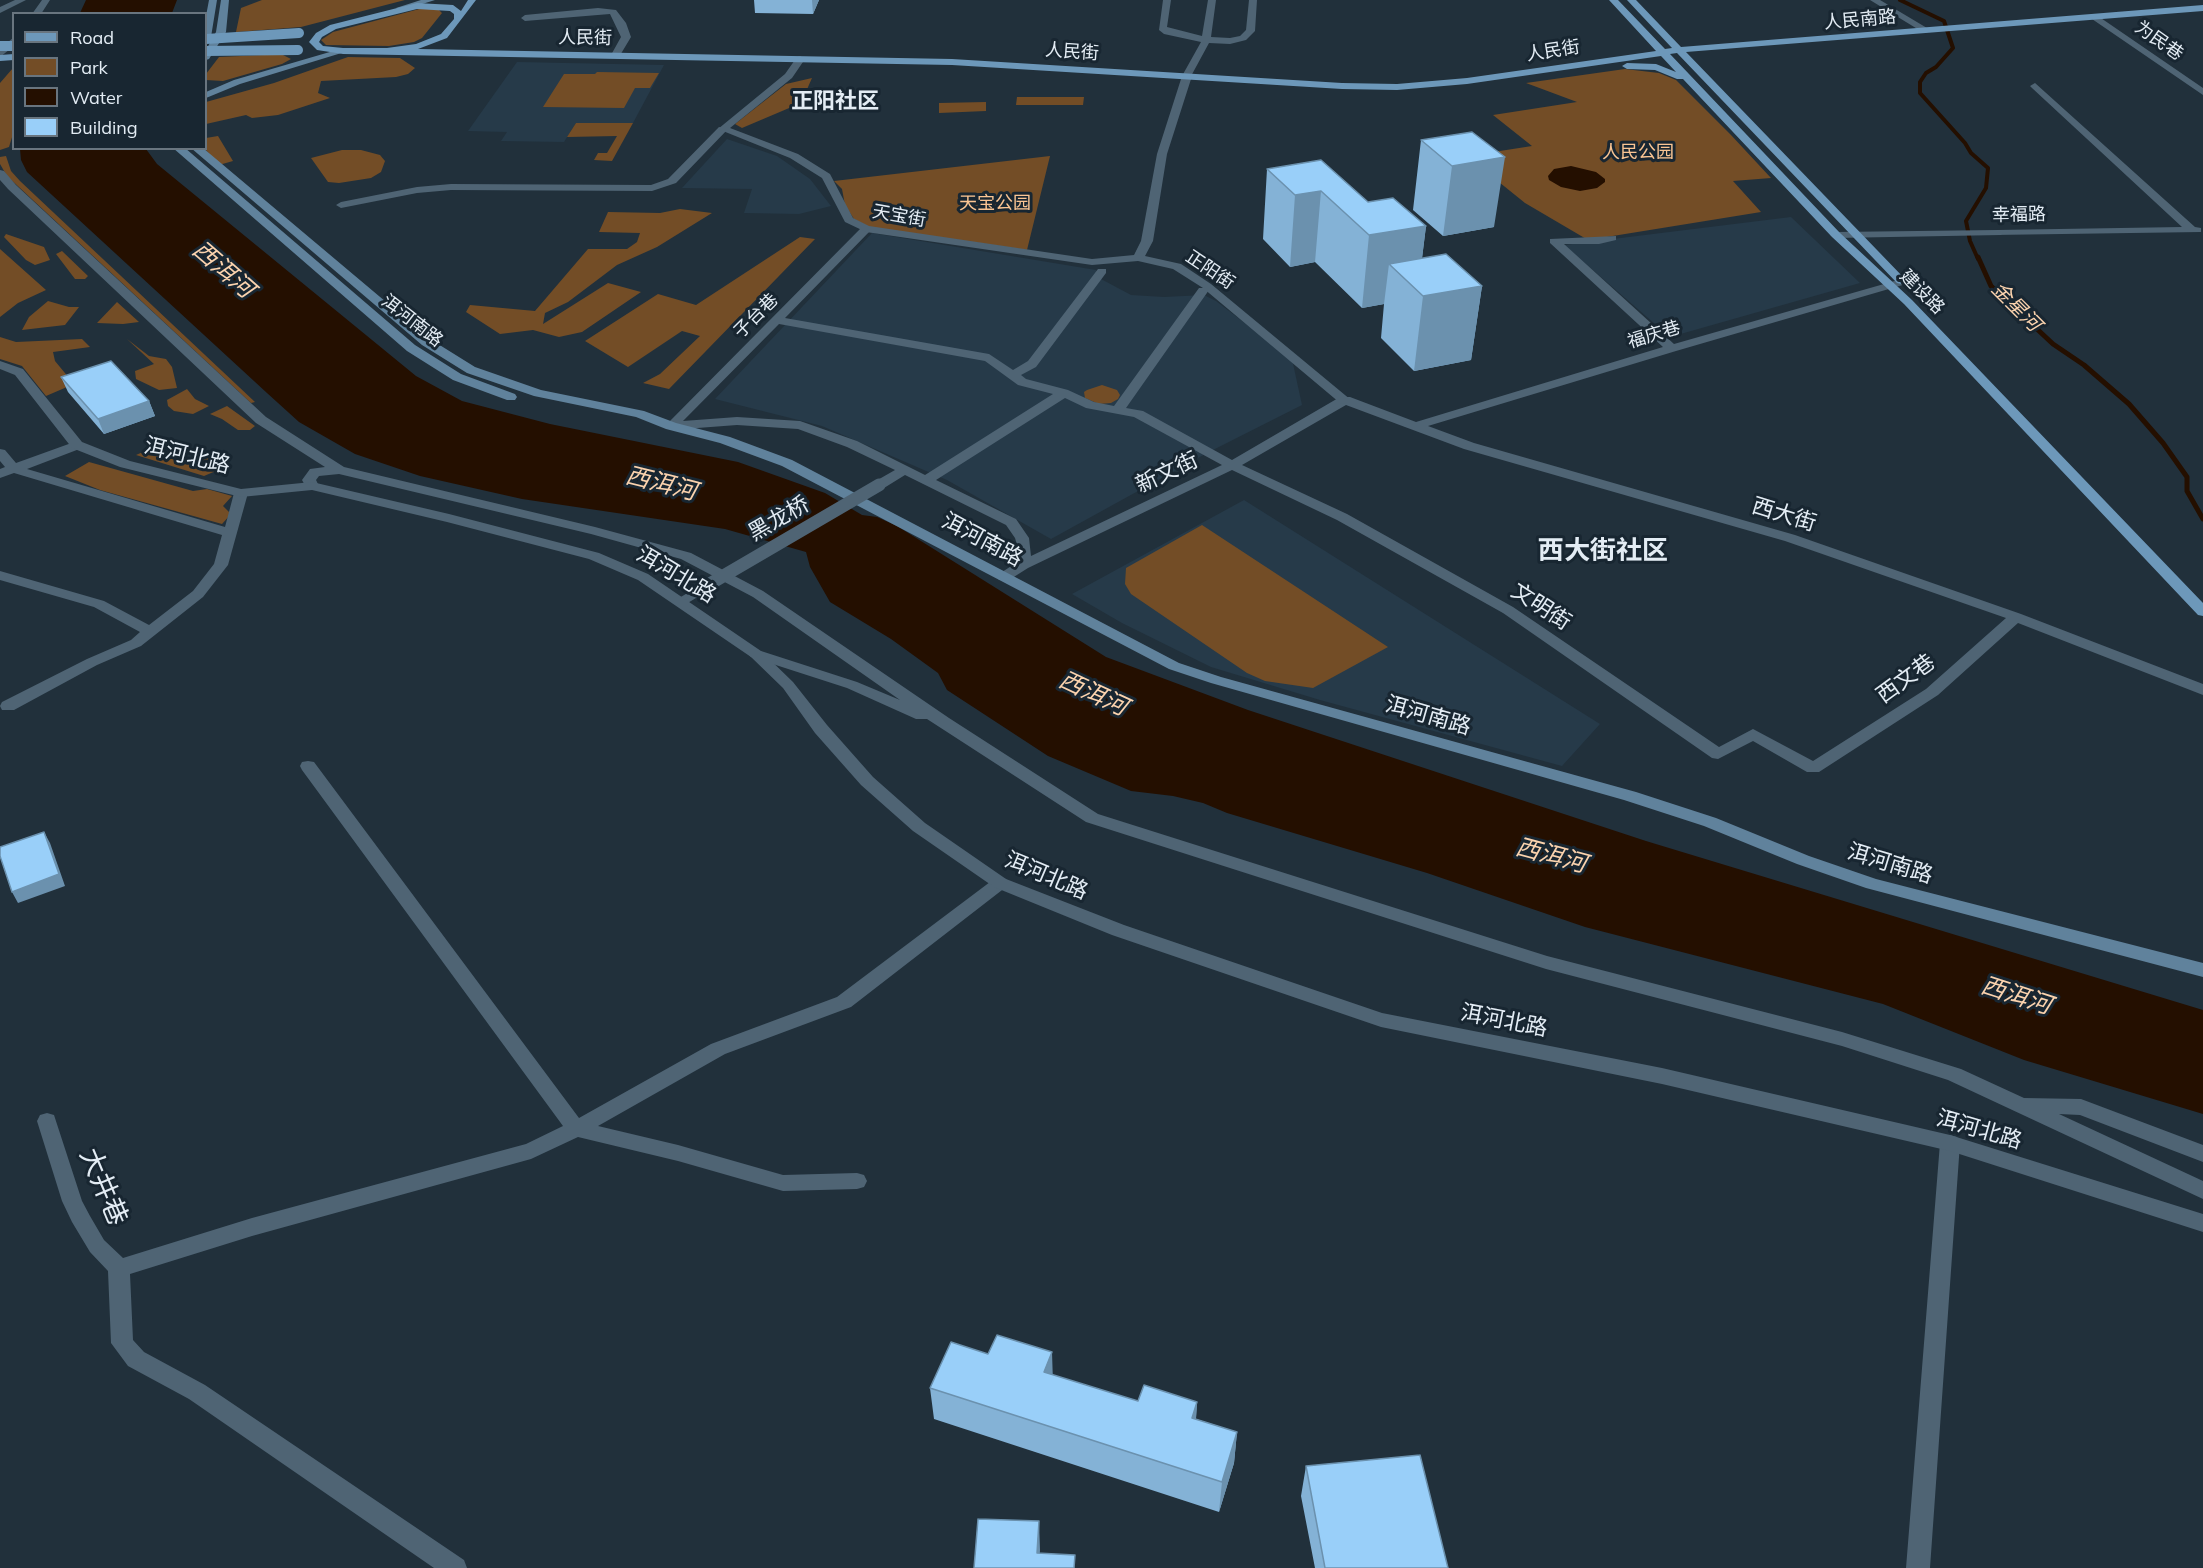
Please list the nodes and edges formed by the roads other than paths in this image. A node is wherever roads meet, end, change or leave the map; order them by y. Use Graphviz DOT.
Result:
graph roads {
  1 [pos="22,0"];
  2 [pos="213,0"];
  3 [pos="225,0"];
  4 [pos="421,0"];
  5 [pos="431,0"];
  6 [pos="1167,0"];
  7 [pos="1212,0"];
  8 [pos="1253,0"];
  9 [pos="1613,0"];
  10 [pos="1631,0"];
  11 [pos="1875,0"];
  12 [pos="472,2"];
  13 [pos="400,8"];
  14 [pos="2203,8"];
  15 [pos="0,10"];
  16 [pos="2096,17"];
  17 [pos="525,18"];
  18 [pos="458,20"];
  19 [pos="342,24"];
  20 [pos="1659,29"];
  21 [pos="1927,31"];
  22 [pos="447,33"];
  23 [pos="207,34"];
  24 [pos="1857,36"];
  25 [pos="207,38"];
  26 [pos="1206,40"];
  27 [pos="12,42"];
  28 [pos="1680,50"];
  29 [pos="207,51"];
  30 [pos="343,51"];
  31 [pos="387,51"];
  32 [pos="1662,52"];
  33 [pos="477,53"];
  34 [pos="207,55"];
  35 [pos="616,55"];
  36 [pos="0,56"];
  37 [pos="800,59"];
  38 [pos="1187,76"];
  39 [pos="1430,85"];
  40 [pos="2035,86"];
  41 [pos="207,87"];
  42 [pos="228,87"];
  43 [pos="1696,87"];
  44 [pos="2203,92"];
  45 [pos="207,96"];
  46 [pos="723,129"];
  47 [pos="180,150"];
  48 [pos="198,150"];
  49 [pos="0,173"];
  50 [pos="341,205"];
  51 [pos="866,229"];
  52 [pos="2197,230"];
  53 [pos="1857,234"];
  54 [pos="1836,235"];
  55 [pos="1612,238"];
  56 [pos="1138,258"];
  57 [pos="1102,271"];
  58 [pos="1896,284"];
  59 [pos="1203,290"];
  60 [pos="778,320"];
  61 [pos="1672,348"];
  62 [pos="0,366"];
  63 [pos="1013,375"];
  64 [pos="1064,393"];
  65 [pos="1346,400"];
  66 [pos="1117,411"];
  67 [pos="671,426"];
  68 [pos="1416,426"];
  69 [pos="77,446"];
  70 [pos="0,453"];
  71 [pos="1232,465"];
  72 [pos="14,469"];
  73 [pos="339,470"];
  74 [pos="905,470"];
  75 [pos="0,474"];
  76 [pos="926,480"];
  77 [pos="312,486"];
  78 [pos="242,492"];
  79 [pos="228,532"];
  80 [pos="1023,565"];
  81 [pos="0,575"];
  82 [pos="1004,577"];
  83 [pos="2203,596"];
  84 [pos="681,601"];
  85 [pos="2203,612"];
  86 [pos="2016,616"];
  87 [pos="151,632"];
  88 [pos="756,654"];
  89 [pos="2203,690"];
  90 [pos="8,706"];
  91 [pos="943,722"];
  92 [pos="308,766"];
  93 [pos="1813,768"];
  94 [pos="1000,883"];
  95 [pos="2203,970"];
  96 [pos="2019,1105"];
  97 [pos="47,1121"];
  98 [pos="576,1129"];
  99 [pos="1950,1143"];
  100 [pos="2203,1154"];
  101 [pos="857,1181"];
  102 [pos="2203,1190"];
  103 [pos="2203,1224"];
  104 [pos="119,1268"];
  105 [pos="455,1568"];
  106 [pos="1918,1568"];
  1 -- 15 [label="street"];
  2 -- 23 [label="main road"];
  3 -- 34 [label="main road"];
  4 -- 13 [label="main road"];
  5 -- 13 [label="main road"];
  6 -- 26 [label="street"];
  7 -- 26 [label="street"];
  8 -- 26 [label="street"];
  9 -- 32 [label="main road, 建设路"];
  10 -- 20 [label="main road, 建设路"];
  11 -- 21 [label="street"];
  12 -- 18 [label="main road"];
  13 -- 18 [label="main road"];
  13 -- 19 [label="main road"];
  14 -- 16 [label="main road, 人民南路"];
  16 -- 21 [label="main road, 人民南路"];
  16 -- 44 [label="street, 为民巷"];
  17 -- 35 [label="street"];
  18 -- 22 [label="main road"];
  19 -- 25 [label="main road, bridge"];
  19 -- 30 [label="main road"];
  20 -- 24 [label="main road"];
  20 -- 28 [label="main road, 建设路"];
  21 -- 24 [label="main road, 人民南路"];
  22 -- 31 [label="main road"];
  22 -- 33 [label="main road"];
  24 -- 28 [label="main road, 人民南路"];
  26 -- 38 [label="street"];
  27 -- 36 [label="street"];
  28 -- 32 [label="main road, 人民南路"];
  28 -- 53 [label="main road, 建设路"];
  29 -- 30 [label="main road, bridge"];
  30 -- 31 [label="main road"];
  30 -- 42 [label="main road"];
  31 -- 33 [label="main road, 人民街"];
  32 -- 39 [label="main road, 人民街"];
  32 -- 43 [label="main road, 建设路"];
  33 -- 35 [label="main road, 人民街"];
  35 -- 37 [label="main road, 人民街"];
  37 -- 38 [label="main road, 人民街"];
  37 -- 46 [label="street"];
  38 -- 39 [label="main road, 人民街"];
  38 -- 56 [label="street"];
  39 -- 43 [label="main road"];
  40 -- 52 [label="street"];
  41 -- 42 [label="main road"];
  42 -- 45 [label="main road"];
  43 -- 54 [label="main road, 建设路"];
  46 -- 50 [label="street"];
  46 -- 51 [label="street, 天宝街"];
  47 -- 67 [label="main road, 洱河南路"];
  48 -- 67 [label="main road, 洱河南路"];
  49 -- 73 [label="street"];
  51 -- 56 [label="street, 天宝街"];
  51 -- 60 [label="street, 子台巷"];
  52 -- 53 [label="street, 幸福路"];
  53 -- 54 [label="street, 幸福路"];
  53 -- 58 [label="main road, 建设路"];
  54 -- 58 [label="main road, 建设路"];
  55 -- 61 [label="street"];
  56 -- 65 [label="street, 正阳街"];
  57 -- 63 [label="street"];
  58 -- 61 [label="street, 福庆巷"];
  58 -- 83 [label="main road, 建设路"];
  58 -- 85 [label="main road, 建设路"];
  59 -- 66 [label="street"];
  60 -- 63 [label="street"];
  60 -- 67 [label="street, 子台巷"];
  61 -- 68 [label="street, 福庆巷"];
  62 -- 69 [label="street"];
  63 -- 64 [label="street"];
  64 -- 66 [label="street"];
  64 -- 76 [label="street"];
  65 -- 68 [label="street, 西大街"];
  65 -- 71 [label="street, 新文街"];
  66 -- 71 [label="street"];
  67 -- 74 [label="street"];
  67 -- 82 [label="main road, 洱河南路"];
  68 -- 86 [label="street, 西大街"];
  69 -- 72 [label="street"];
  69 -- 78 [label="street, 洱河北路"];
  70 -- 72 [label="street"];
  71 -- 80 [label="street, 新文街"];
  71 -- 93 [label="street, 文明街"];
  72 -- 75 [label="street"];
  72 -- 79 [label="street"];
  73 -- 77 [label="street"];
  73 -- 91 [label="street"];
  74 -- 76 [label="street"];
  74 -- 84 [label="street, 黑龙桥, bridge"];
  76 -- 80 [label="street"];
  77 -- 78 [label="street, 洱河北路"];
  77 -- 84 [label="street, 洱河北路"];
  78 -- 79 [label="street"];
  79 -- 87 [label="street"];
  80 -- 82 [label="street, 新文街"];
  81 -- 87 [label="street"];
  82 -- 95 [label="main road, 洱河南路"];
  84 -- 88 [label="street, 洱河北路"];
  86 -- 89 [label="street, 西大街"];
  86 -- 93 [label="street, 西文巷"];
  87 -- 90 [label="street"];
  88 -- 91 [label="street"];
  88 -- 94 [label="street, 洱河北路"];
  91 -- 96 [label="street"];
  92 -- 98 [label="street"];
  94 -- 98 [label="street"];
  94 -- 99 [label="street, 洱河北路"];
  96 -- 100 [label="street"];
  96 -- 102 [label="street"];
  97 -- 104 [label="street, 大井巷"];
  98 -- 101 [label="street"];
  98 -- 104 [label="street"];
  99 -- 103 [label="street, 洱河北路"];
  99 -- 106 [label="street"];
  104 -- 105 [label="street"];
}
